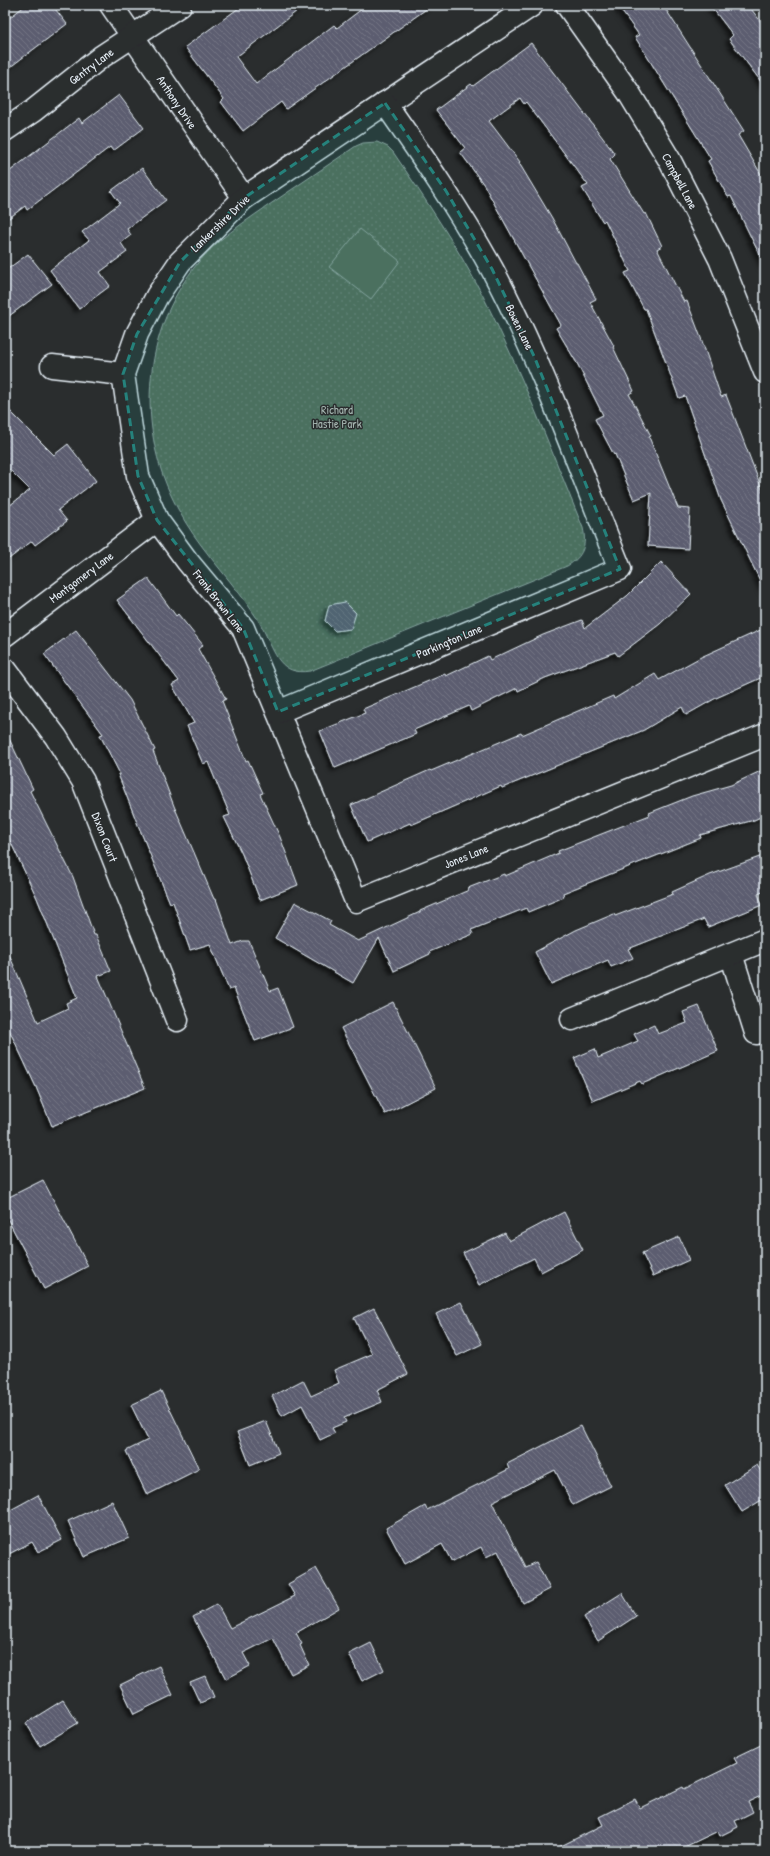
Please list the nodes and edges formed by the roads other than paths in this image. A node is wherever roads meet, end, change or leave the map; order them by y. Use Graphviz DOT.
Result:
graph roads {
  1 [pos="111,5"];
  2 [pos="180,5"];
  3 [pos="532,5"];
  4 [pos="567,5"];
  5 [pos="133,37"];
  6 [pos="385,103"];
  7 [pos="5,130"];
  8 [pos="244,198"];
  9 [pos="52,366"];
  10 [pos="765,372"];
  11 [pos="122,374"];
  12 [pos="157,520"];
  13 [pos="620,569"];
  14 [pos="5,635"];
  15 [pos="5,669"];
  16 [pos="278,712"];
  17 [pos="765,735"];
  18 [pos="765,940"];
  19 [pos="731,954"];
  20 [pos="572,1019"];
  21 [pos="177,1020"];
  22 [pos="756,1033"];
  1 -- 5 [label="street, Anthony Drive"];
  2 -- 5 [label="street, Gentry Lane"];
  3 -- 6 [label="street, Lankershire Drive"];
  4 -- 10 [label="street, Campbell Lane"];
  5 -- 7 [label="street, Gentry Lane"];
  5 -- 8 [label="street, Anthony Drive"];
  6 -- 8 [label="street, Lankershire Drive"];
  6 -- 13 [label="street, Bowen Lane"];
  8 -- 11 [label="street, Lankershire Drive"];
  9 -- 11 [label="street"];
  11 -- 12 [label="street, Lankershire Drive"];
  12 -- 14 [label="street, Montgomery Lane"];
  12 -- 16 [label="street, Frank Brown Lane"];
  13 -- 16 [label="street, Parkington Lane"];
  15 -- 21 [label="street, Dixon Court"];
  16 -- 17 [label="street, Jones Lane"];
  18 -- 19 [label="street"];
  19 -- 20 [label="street"];
  19 -- 22 [label="street"];
}
